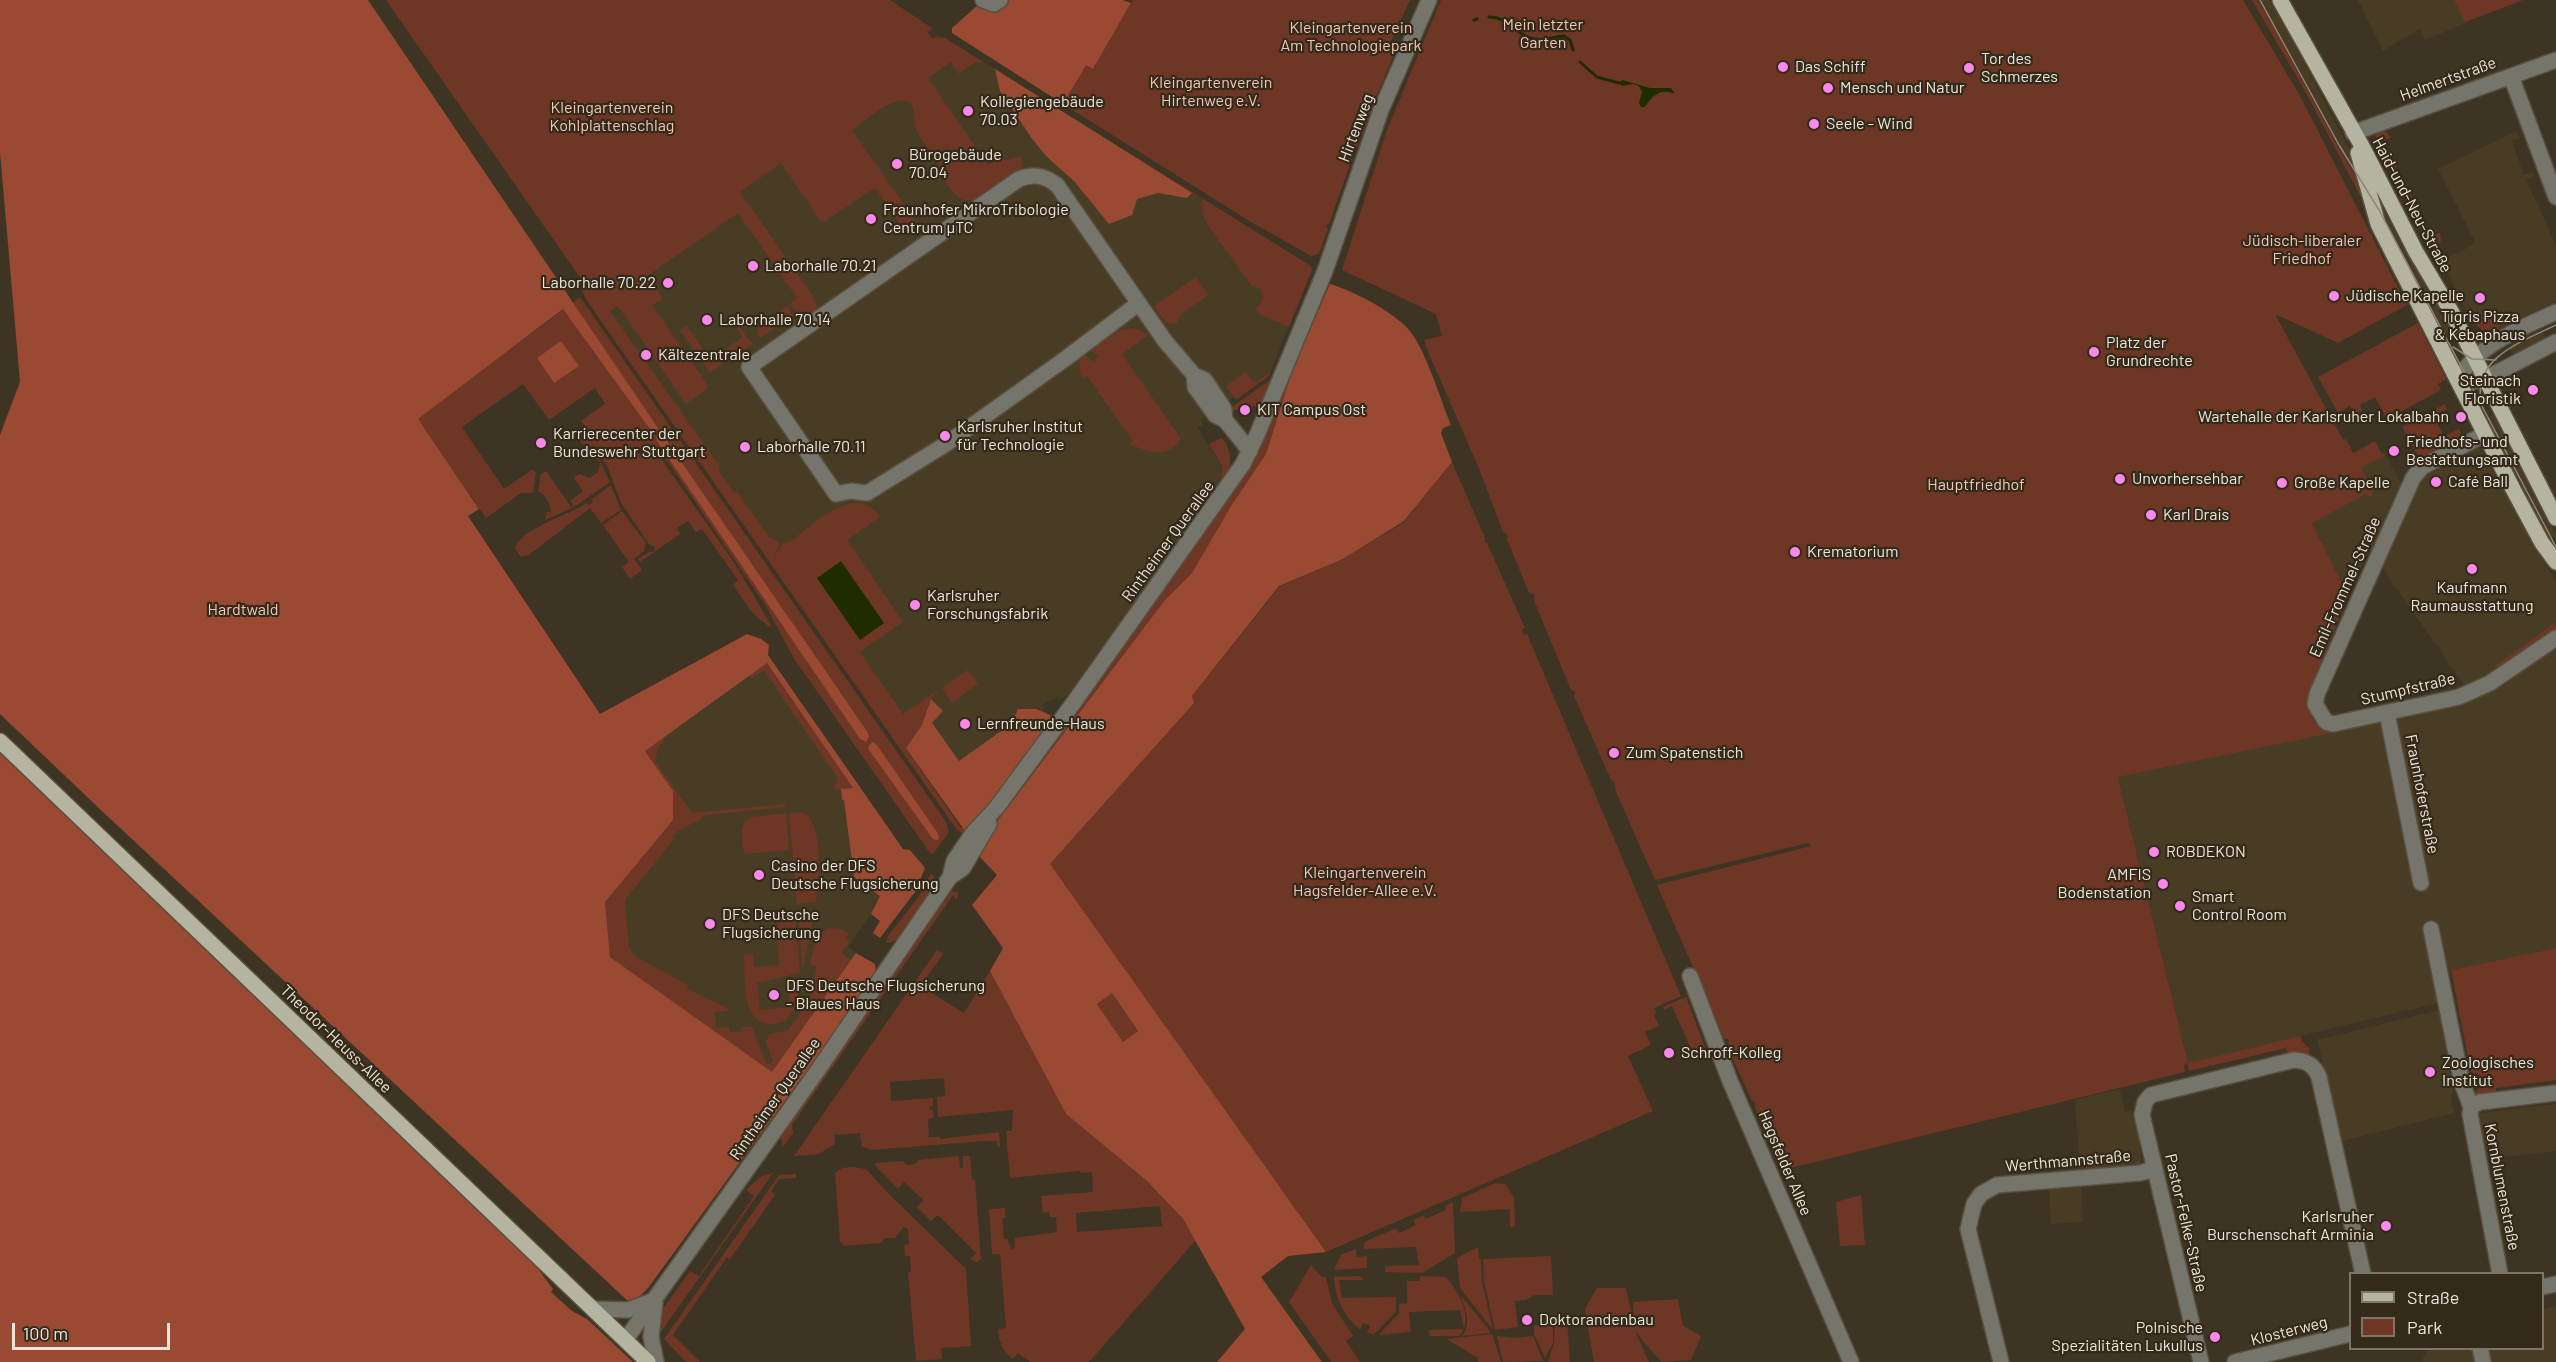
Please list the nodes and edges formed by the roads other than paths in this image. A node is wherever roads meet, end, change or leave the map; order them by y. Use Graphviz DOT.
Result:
graph roads {
  1 [pos="983,0"];
  2 [pos="1000,0"];
  3 [pos="1429,0"];
  4 [pos="2280,0"];
  5 [pos="2556,60"];
  6 [pos="2511,76"];
  7 [pos="2353,133"];
  8 [pos="2556,197"];
  9 [pos="1325,271"];
  10 [pos="1139,303"];
  11 [pos="2556,312"];
  12 [pos="2556,342"];
  13 [pos="2475,357"];
  14 [pos="2486,379"];
  15 [pos="2458,380"];
  16 [pos="2484,434"];
  17 [pos="1250,451"];
  18 [pos="2556,518"];
  19 [pos="2556,562"];
  20 [pos="2556,638"];
  21 [pos="2387,713"];
  22 [pos="2326,722"];
  23 [pos="0,741"];
  24 [pos="2421,883"];
  25 [pos="2430,929"];
  26 [pos="1690,976"];
  27 [pos="2556,1093"];
  28 [pos="2471,1107"];
  29 [pos="2154,1169"];
  30 [pos="2363,1272"];
  31 [pos="2500,1272"];
  32 [pos="655,1300"];
  33 [pos="594,1309"];
  34 [pos="2349,1334"];
  35 [pos="626,1339"];
  36 [pos="648,1362"];
  37 [pos="656,1362"];
  38 [pos="1851,1362"];
  39 [pos="2001,1362"];
  40 [pos="2201,1362"];
  41 [pos="2235,1362"];
  1 -- 2 [label="street"];
  3 -- 9 [label="street, Hirtenweg"];
  4 -- 7 [label="main road, Haid-und-Neu-Straße"];
  5 -- 6 [label="street, Helmertstraße"];
  6 -- 7 [label="street, Helmertstraße"];
  6 -- 8 [label="street"];
  7 -- 13 [label="main road, Haid-und-Neu-Straße"];
  7 -- 15 [label="main road, Haid-und-Neu-Straße"];
  9 -- 17 [label="street, Rintheimer Querallee"];
  10 -- 10 [label="street"];
  10 -- 17 [label="street"];
  11 -- 13 [label="street"];
  12 -- 14 [label="street"];
  13 -- 14 [label="main road, Haid-und-Neu-Straße"];
  13 -- 15 [label="street"];
  14 -- 15 [label="street"];
  14 -- 18 [label="main road, Haid-und-Neu-Straße"];
  15 -- 16 [label="main road, Haid-und-Neu-Straße"];
  16 -- 19 [label="main road, Haid-und-Neu-Straße"];
  16 -- 22 [label="street, Emil-Frommel-Straße"];
  17 -- 32 [label="street, Rintheimer Querallee"];
  20 -- 21 [label="street, Stumpfstraße"];
  21 -- 22 [label="street, Stumpfstraße"];
  21 -- 24 [label="street, Fraunhoferstraße"];
  23 -- 33 [label="main road, Theodor-Heuss-Allee"];
  25 -- 28 [label="street"];
  26 -- 38 [label="street, Hagsfelder Allee"];
  27 -- 28 [label="street"];
  28 -- 31 [label="street, Kornblumenstraße"];
  29 -- 30 [label="street, Pastor-Felke-Straße"];
  29 -- 39 [label="street, Werthmannstraße"];
  29 -- 40 [label="street, Pastor-Felke-Straße"];
  32 -- 33 [label="street"];
  32 -- 35 [label="street, Rintheimer Querallee"];
  32 -- 37 [label="street"];
  33 -- 35 [label="main road, Theodor-Heuss-Allee"];
  34 -- 41 [label="street, Klosterweg"];
  35 -- 36 [label="main road, Theodor-Heuss-Allee"];
}
